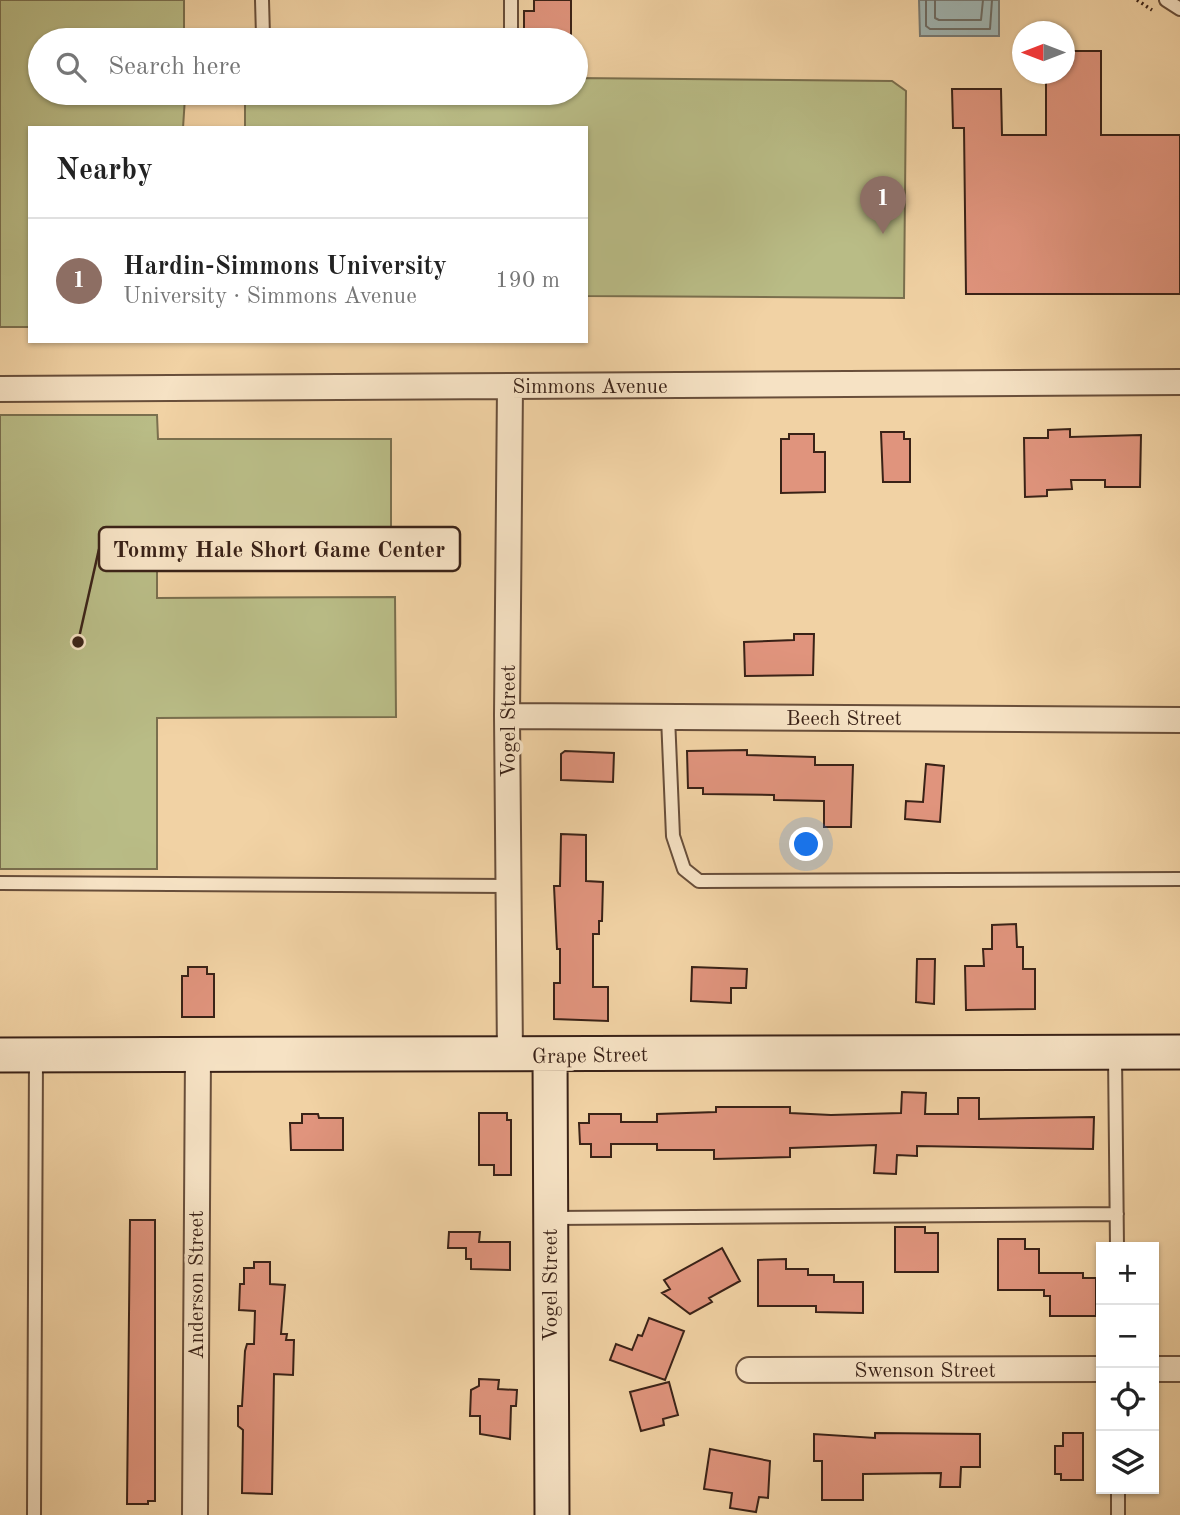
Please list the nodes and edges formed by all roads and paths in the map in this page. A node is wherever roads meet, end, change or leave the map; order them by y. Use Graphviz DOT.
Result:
graph roads {
  1 [pos="262,0"];
  2 [pos="511,0"];
  3 [pos="1166,0"];
  4 [pos="1180,9"];
  5 [pos="262,28"];
  6 [pos="511,28"];
  7 [pos="1180,382"];
  8 [pos="510,387"];
  9 [pos="0,389"];
  10 [pos="507,716"];
  11 [pos="668,717"];
  12 [pos="1180,720"];
  13 [pos="1180,879"];
  14 [pos="0,883"];
  15 [pos="508,886"];
  16 [pos="1180,1052"];
  17 [pos="1115,1053"];
  18 [pos="550,1054"];
  19 [pos="0,1055"];
  20 [pos="36,1055"];
  21 [pos="198,1055"];
  22 [pos="510,1056"];
  23 [pos="1117,1214"];
  24 [pos="550,1218"];
  25 [pos="1117,1242"];
  26 [pos="1096,1369"];
  27 [pos="1159,1369"];
  28 [pos="1180,1369"];
  29 [pos="749,1370"];
  30 [pos="1118,1494"];
  31 [pos="34,1515"];
  32 [pos="195,1515"];
  33 [pos="552,1515"];
  34 [pos="1118,1515"];
  1 -- 5 [label="lane"];
  2 -- 6 [label="lane"];
  3 -- 4 [label="lane"];
  7 -- 8 [label="street, Simmons Avenue"];
  8 -- 9 [label="street, Simmons Avenue"];
  8 -- 10 [label="street, Vogel Street"];
  10 -- 11 [label="street, Beech Street"];
  10 -- 15 [label="street, Vogel Street"];
  11 -- 12 [label="street, Beech Street"];
  11 -- 13 [label="lane"];
  14 -- 15 [label="lane"];
  15 -- 22 [label="street, Vogel Street"];
  16 -- 17 [label="street, Grape Street"];
  17 -- 18 [label="street, Grape Street"];
  17 -- 23 [label="lane"];
  18 -- 22 [label="street, Grape Street"];
  18 -- 24 [label="street, Vogel Street"];
  19 -- 20 [label="street, Grape Street"];
  20 -- 21 [label="street, Grape Street"];
  20 -- 31 [label="lane"];
  21 -- 22 [label="street, Grape Street"];
  21 -- 32 [label="street, Anderson Street"];
  23 -- 24 [label="lane"];
  23 -- 25 [label="lane"];
  24 -- 33 [label="street, Vogel Street"];
  26 -- 29 [label="street, Swenson Street"];
  27 -- 28 [label="street"];
  30 -- 34 [label="lane"];
}
